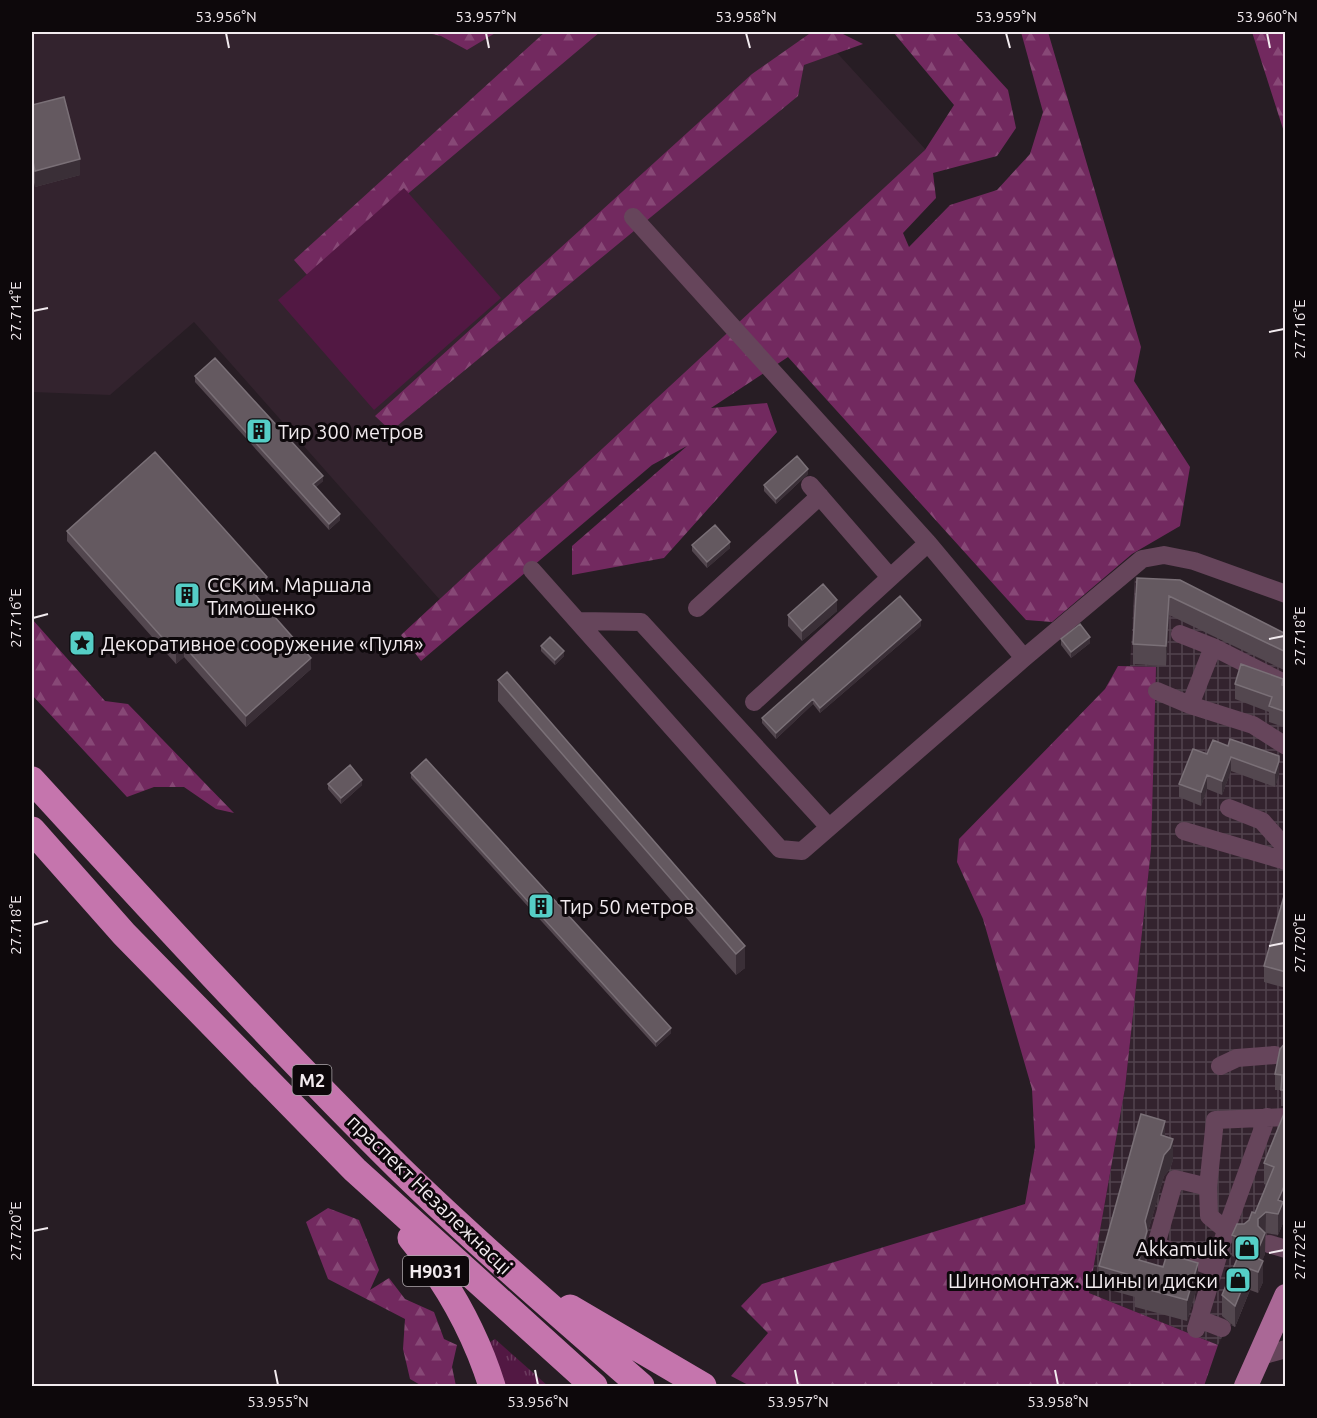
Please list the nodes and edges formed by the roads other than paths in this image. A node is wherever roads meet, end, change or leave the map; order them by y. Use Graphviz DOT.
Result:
graph roads {
  1 [pos="633,217"];
  2 [pos="928,543"];
  3 [pos="532,570"];
  4 [pos="889,576"];
  5 [pos="1286,594"];
  6 [pos="697,608"];
  7 [pos="580,621"];
  8 [pos="1180,634"];
  9 [pos="1213,647"];
  10 [pos="1024,658"];
  11 [pos="1286,684"];
  12 [pos="1158,691"];
  13 [pos="754,702"];
  14 [pos="1190,705"];
  15 [pos="1286,746"];
  16 [pos="32,780"];
  17 [pos="1229,808"];
  18 [pos="828,826"];
  19 [pos="32,830"];
  20 [pos="1184,831"];
  21 [pos="1286,848"];
  22 [pos="1286,861"];
  23 [pos="1275,1055"];
  24 [pos="1220,1066"];
  25 [pos="1276,1117"];
  26 [pos="355,1170"];
  27 [pos="1208,1187"];
  28 [pos="1234,1232"];
  29 [pos="1214,1268"];
  30 [pos="509,1271"];
  31 [pos="1286,1296"];
  32 [pos="1222,1328"];
  33 [pos="1286,1349"];
  34 [pos="1261,1356"];
  35 [pos="492,1386"];
  36 [pos="594,1386"];
  37 [pos="641,1386"];
  38 [pos="703,1386"];
  39 [pos="1246,1386"];
  1 -- 2 [label="lane"];
  2 -- 4 [label="lane"];
  2 -- 10 [label="lane"];
  3 -- 7 [label="lane"];
  4 -- 6 [label="lane"];
  4 -- 13 [label="lane"];
  5 -- 10 [label="lane"];
  7 -- 18 [label="lane"];
  7 -- 18 [label="lane"];
  8 -- 9 [label="lane"];
  9 -- 11 [label="lane"];
  9 -- 14 [label="lane"];
  10 -- 18 [label="lane"];
  12 -- 14 [label="lane"];
  14 -- 15 [label="lane"];
  16 -- 30 [label="highway, праспект Незалежнасці / М2"];
  17 -- 21 [label="lane"];
  19 -- 26 [label="highway, праспект Незалежнасці / М2"];
  20 -- 22 [label="lane"];
  23 -- 24 [label="lane"];
  25 -- 27 [label="lane"];
  25 -- 28 [label="lane"];
  26 -- 35 [label="highway, Н9031"];
  26 -- 36 [label="highway, праспект Незалежнасці / М2"];
  27 -- 28 [label="lane"];
  27 -- 29 [label="lane"];
  28 -- 29 [label="lane"];
  29 -- 32 [label="lane"];
  30 -- 37 [label="highway, праспект Незалежнасці / М2"];
  30 -- 38 [label="highway"];
  31 -- 34 [label="main road"];
  33 -- 34 [label="lane"];
  34 -- 39 [label="main road"];
}
